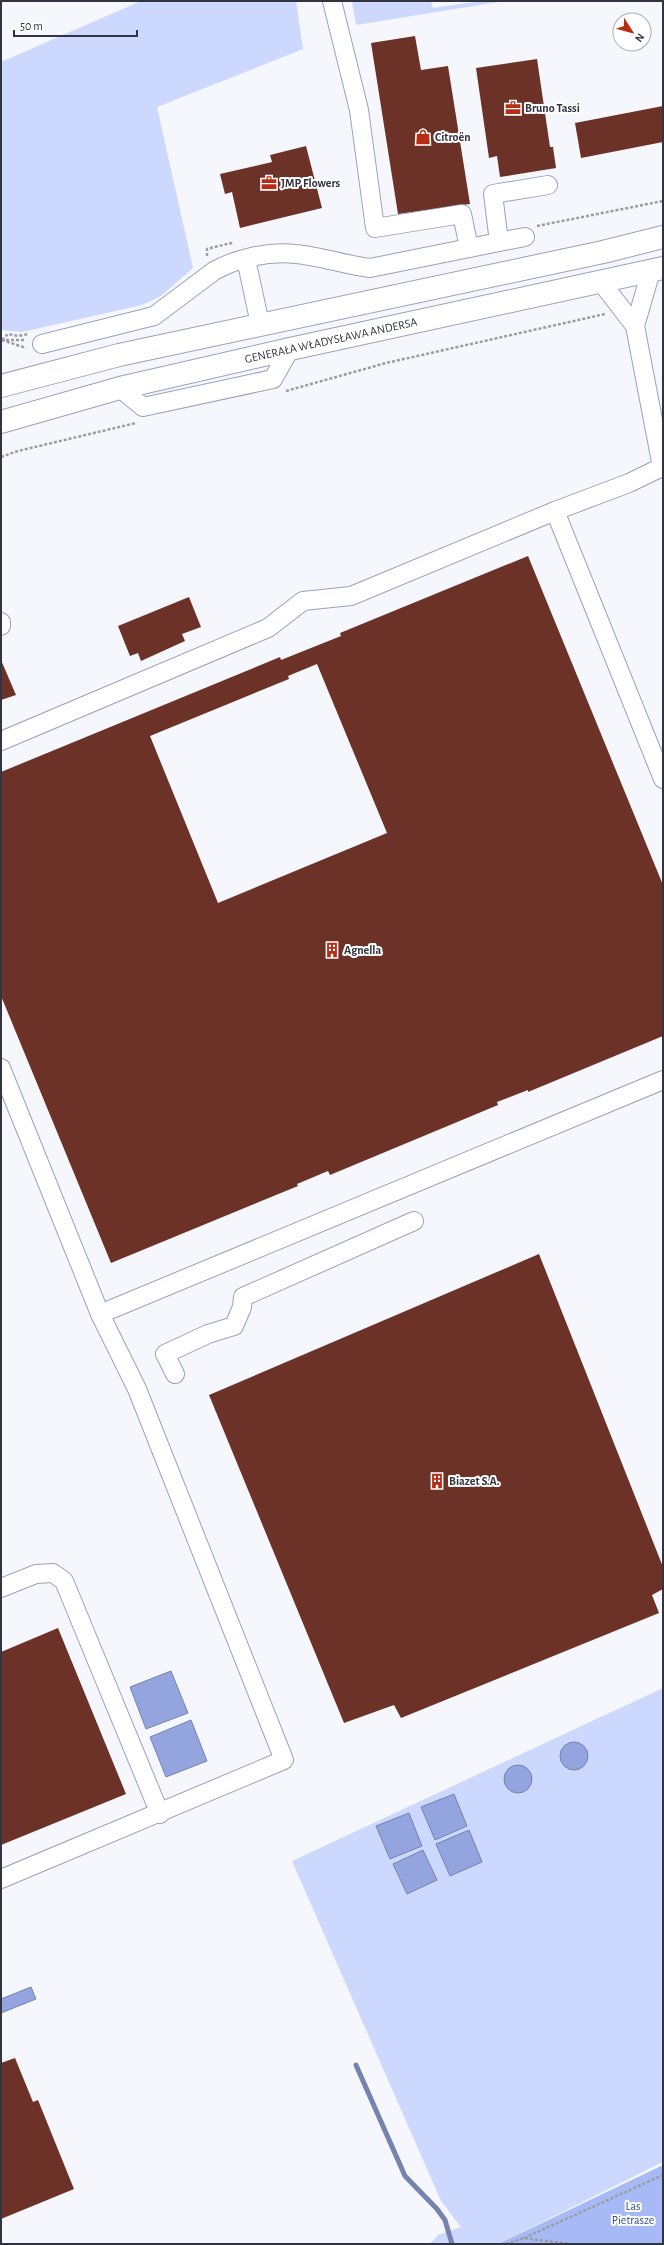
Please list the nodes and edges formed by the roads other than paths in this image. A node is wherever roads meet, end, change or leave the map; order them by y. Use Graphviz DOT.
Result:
graph roads {
  1 [pos="332,1"];
  2 [pos="548,184"];
  3 [pos="531,232"];
  4 [pos="663,237"];
  5 [pos="499,242"];
  6 [pos="469,248"];
  7 [pos="246,259"];
  8 [pos="657,270"];
  9 [pos="601,282"];
  10 [pos="260,324"];
  11 [pos="635,326"];
  12 [pos="42,344"];
  13 [pos="1,386"];
  14 [pos="1,422"];
  15 [pos="555,511"];
  16 [pos="1,622"];
  17 [pos="1,626"];
  18 [pos="1,741"];
  19 [pos="663,779"];
  20 [pos="1,1068"];
  21 [pos="663,1080"];
  22 [pos="414,1221"];
  23 [pos="100,1314"];
  24 [pos="175,1374"];
  25 [pos="1,1588"];
  26 [pos="160,1814"];
  27 [pos="1,1879"];
  1 -- 6 [label="lane"];
  2 -- 5 [label="lane"];
  3 -- 5 [label="lane"];
  4 -- 10 [label="highway"];
  5 -- 6 [label="lane"];
  6 -- 7 [label="lane"];
  7 -- 10 [label="lane"];
  7 -- 12 [label="lane"];
  8 -- 9 [label="highway, GENERAŁA WŁADYSŁAWA ANDERSA"];
  8 -- 11 [label="lane"];
  9 -- 11 [label="lane"];
  9 -- 14 [label="highway, GENERAŁA WŁADYSŁAWA ANDERSA"];
  10 -- 13 [label="highway"];
  11 -- 15 [label="lane"];
  15 -- 18 [label="lane"];
  15 -- 19 [label="lane"];
  16 -- 17 [label="lane"];
  20 -- 23 [label="lane"];
  21 -- 23 [label="lane"];
  22 -- 24 [label="lane"];
  23 -- 26 [label="lane"];
  25 -- 26 [label="lane"];
  26 -- 27 [label="lane"];
}
